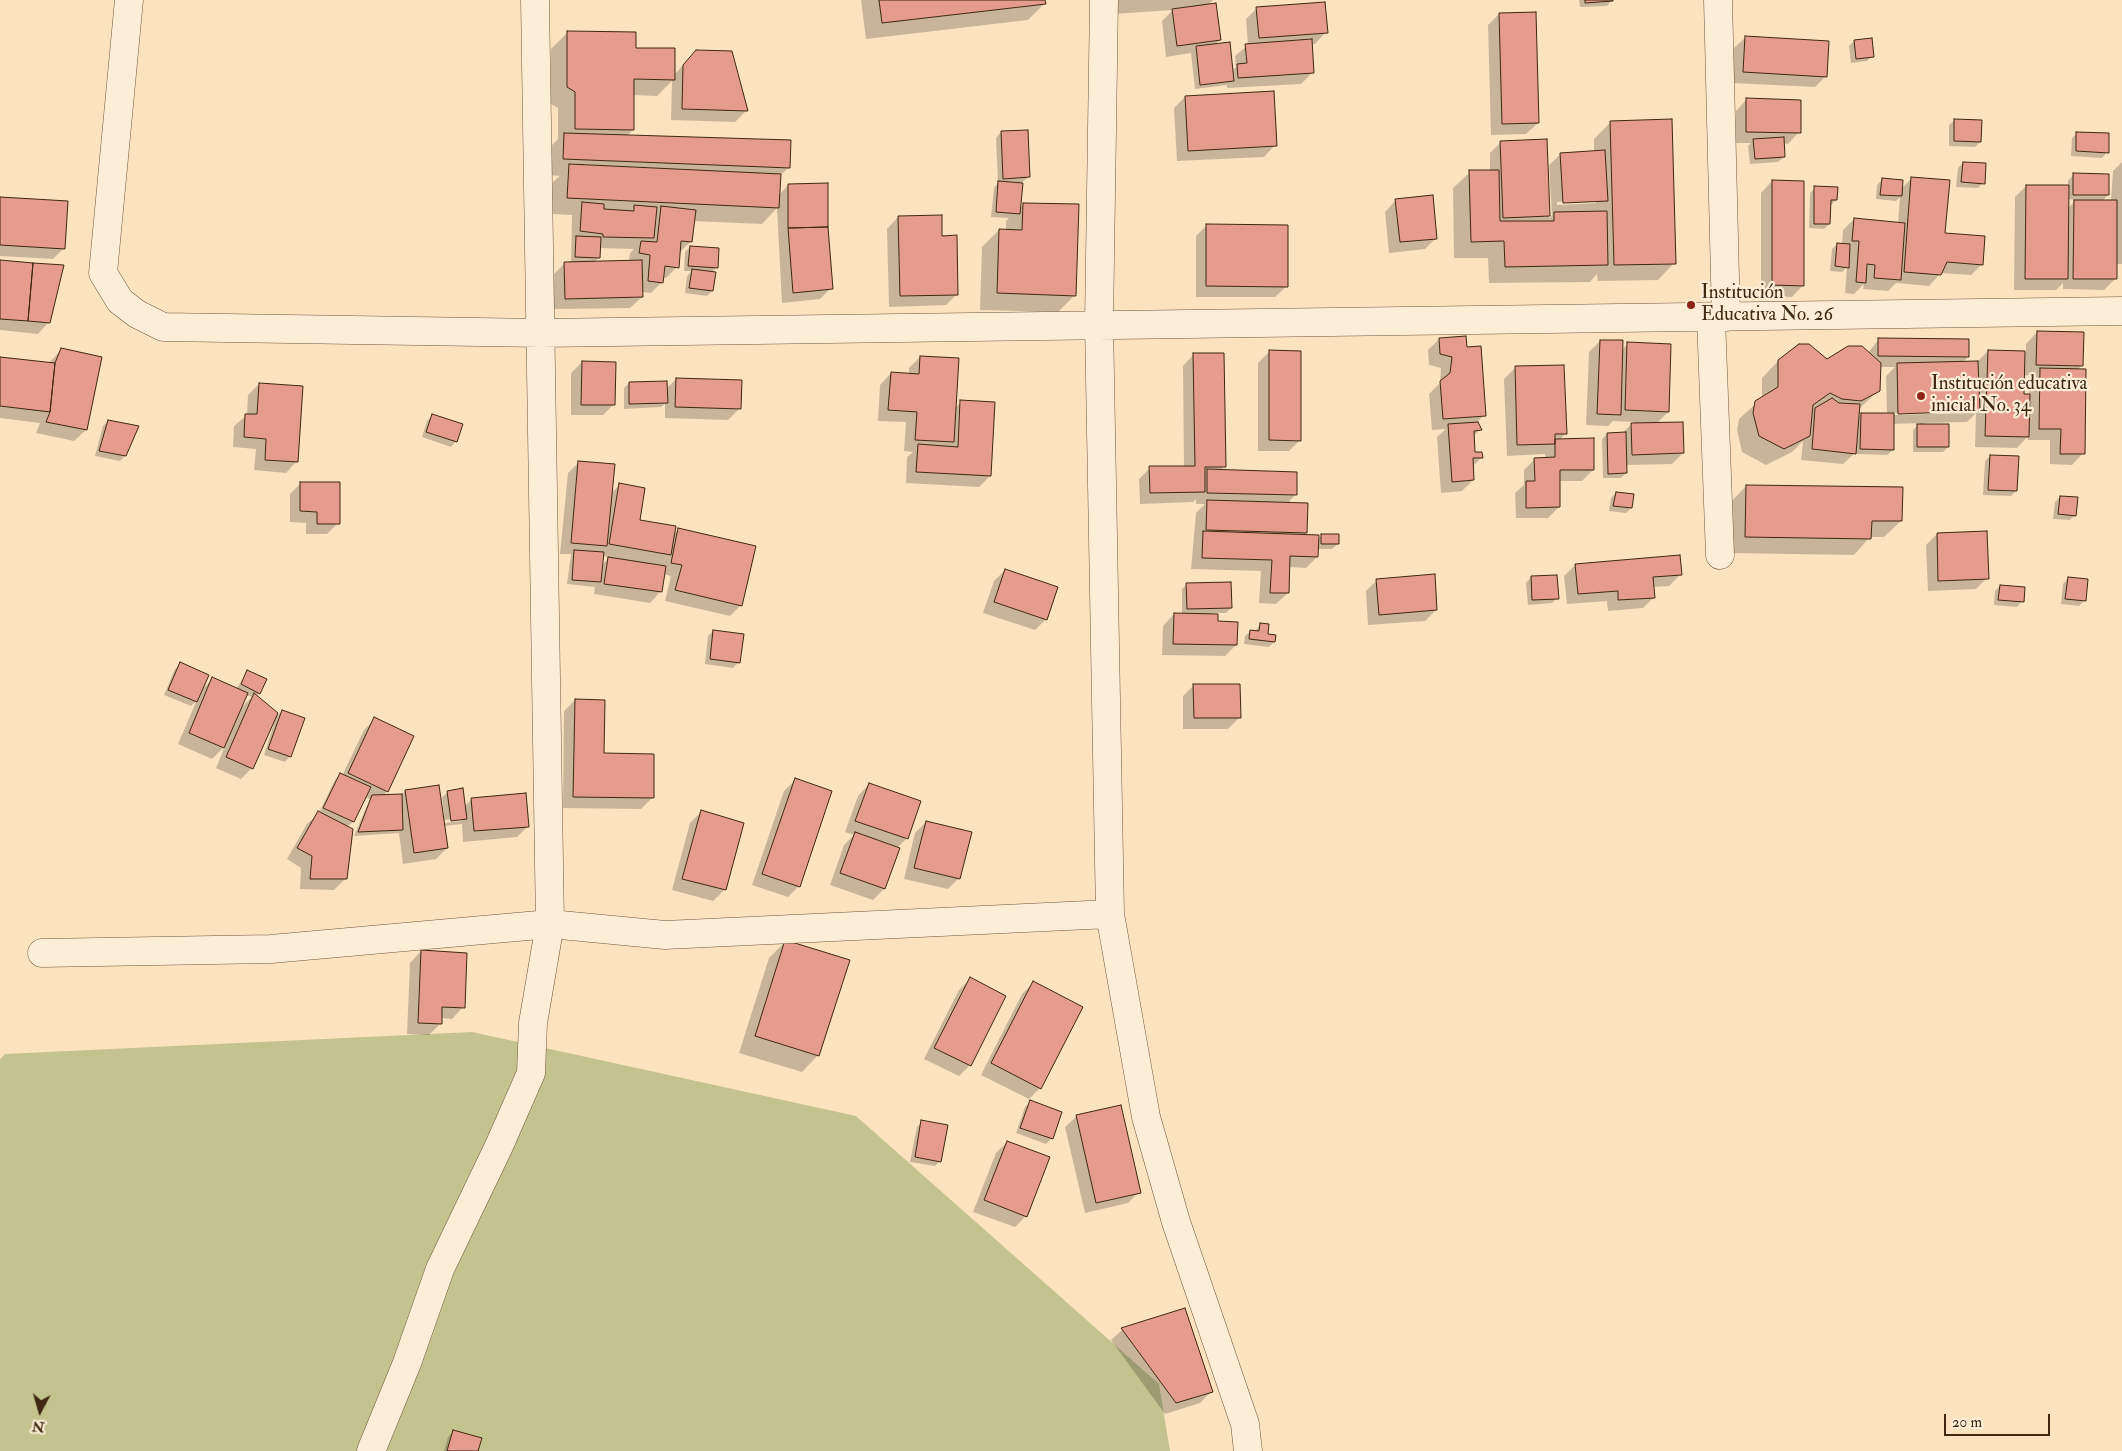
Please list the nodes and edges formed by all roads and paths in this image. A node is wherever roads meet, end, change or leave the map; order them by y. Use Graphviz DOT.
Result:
graph roads {
  1 [pos="129,0"];
  2 [pos="535,0"];
  3 [pos="1104,0"];
  4 [pos="1718,0"];
  5 [pos="2122,311"];
  6 [pos="1718,318"];
  7 [pos="1099,323"];
  8 [pos="542,332"];
  9 [pos="1720,555"];
  10 [pos="1110,914"];
  11 [pos="550,924"];
  12 [pos="42,953"];
  13 [pos="371,1451"];
  14 [pos="1248,1451"];
  1 -- 8 [label="street"];
  2 -- 8 [label="street"];
  3 -- 7 [label="street"];
  4 -- 6 [label="street"];
  5 -- 6 [label="street"];
  6 -- 7 [label="street"];
  6 -- 9 [label="street"];
  7 -- 8 [label="street"];
  7 -- 10 [label="street"];
  8 -- 11 [label="street"];
  10 -- 11 [label="street"];
  10 -- 14 [label="street"];
  11 -- 12 [label="street"];
  11 -- 13 [label="street"];
}
